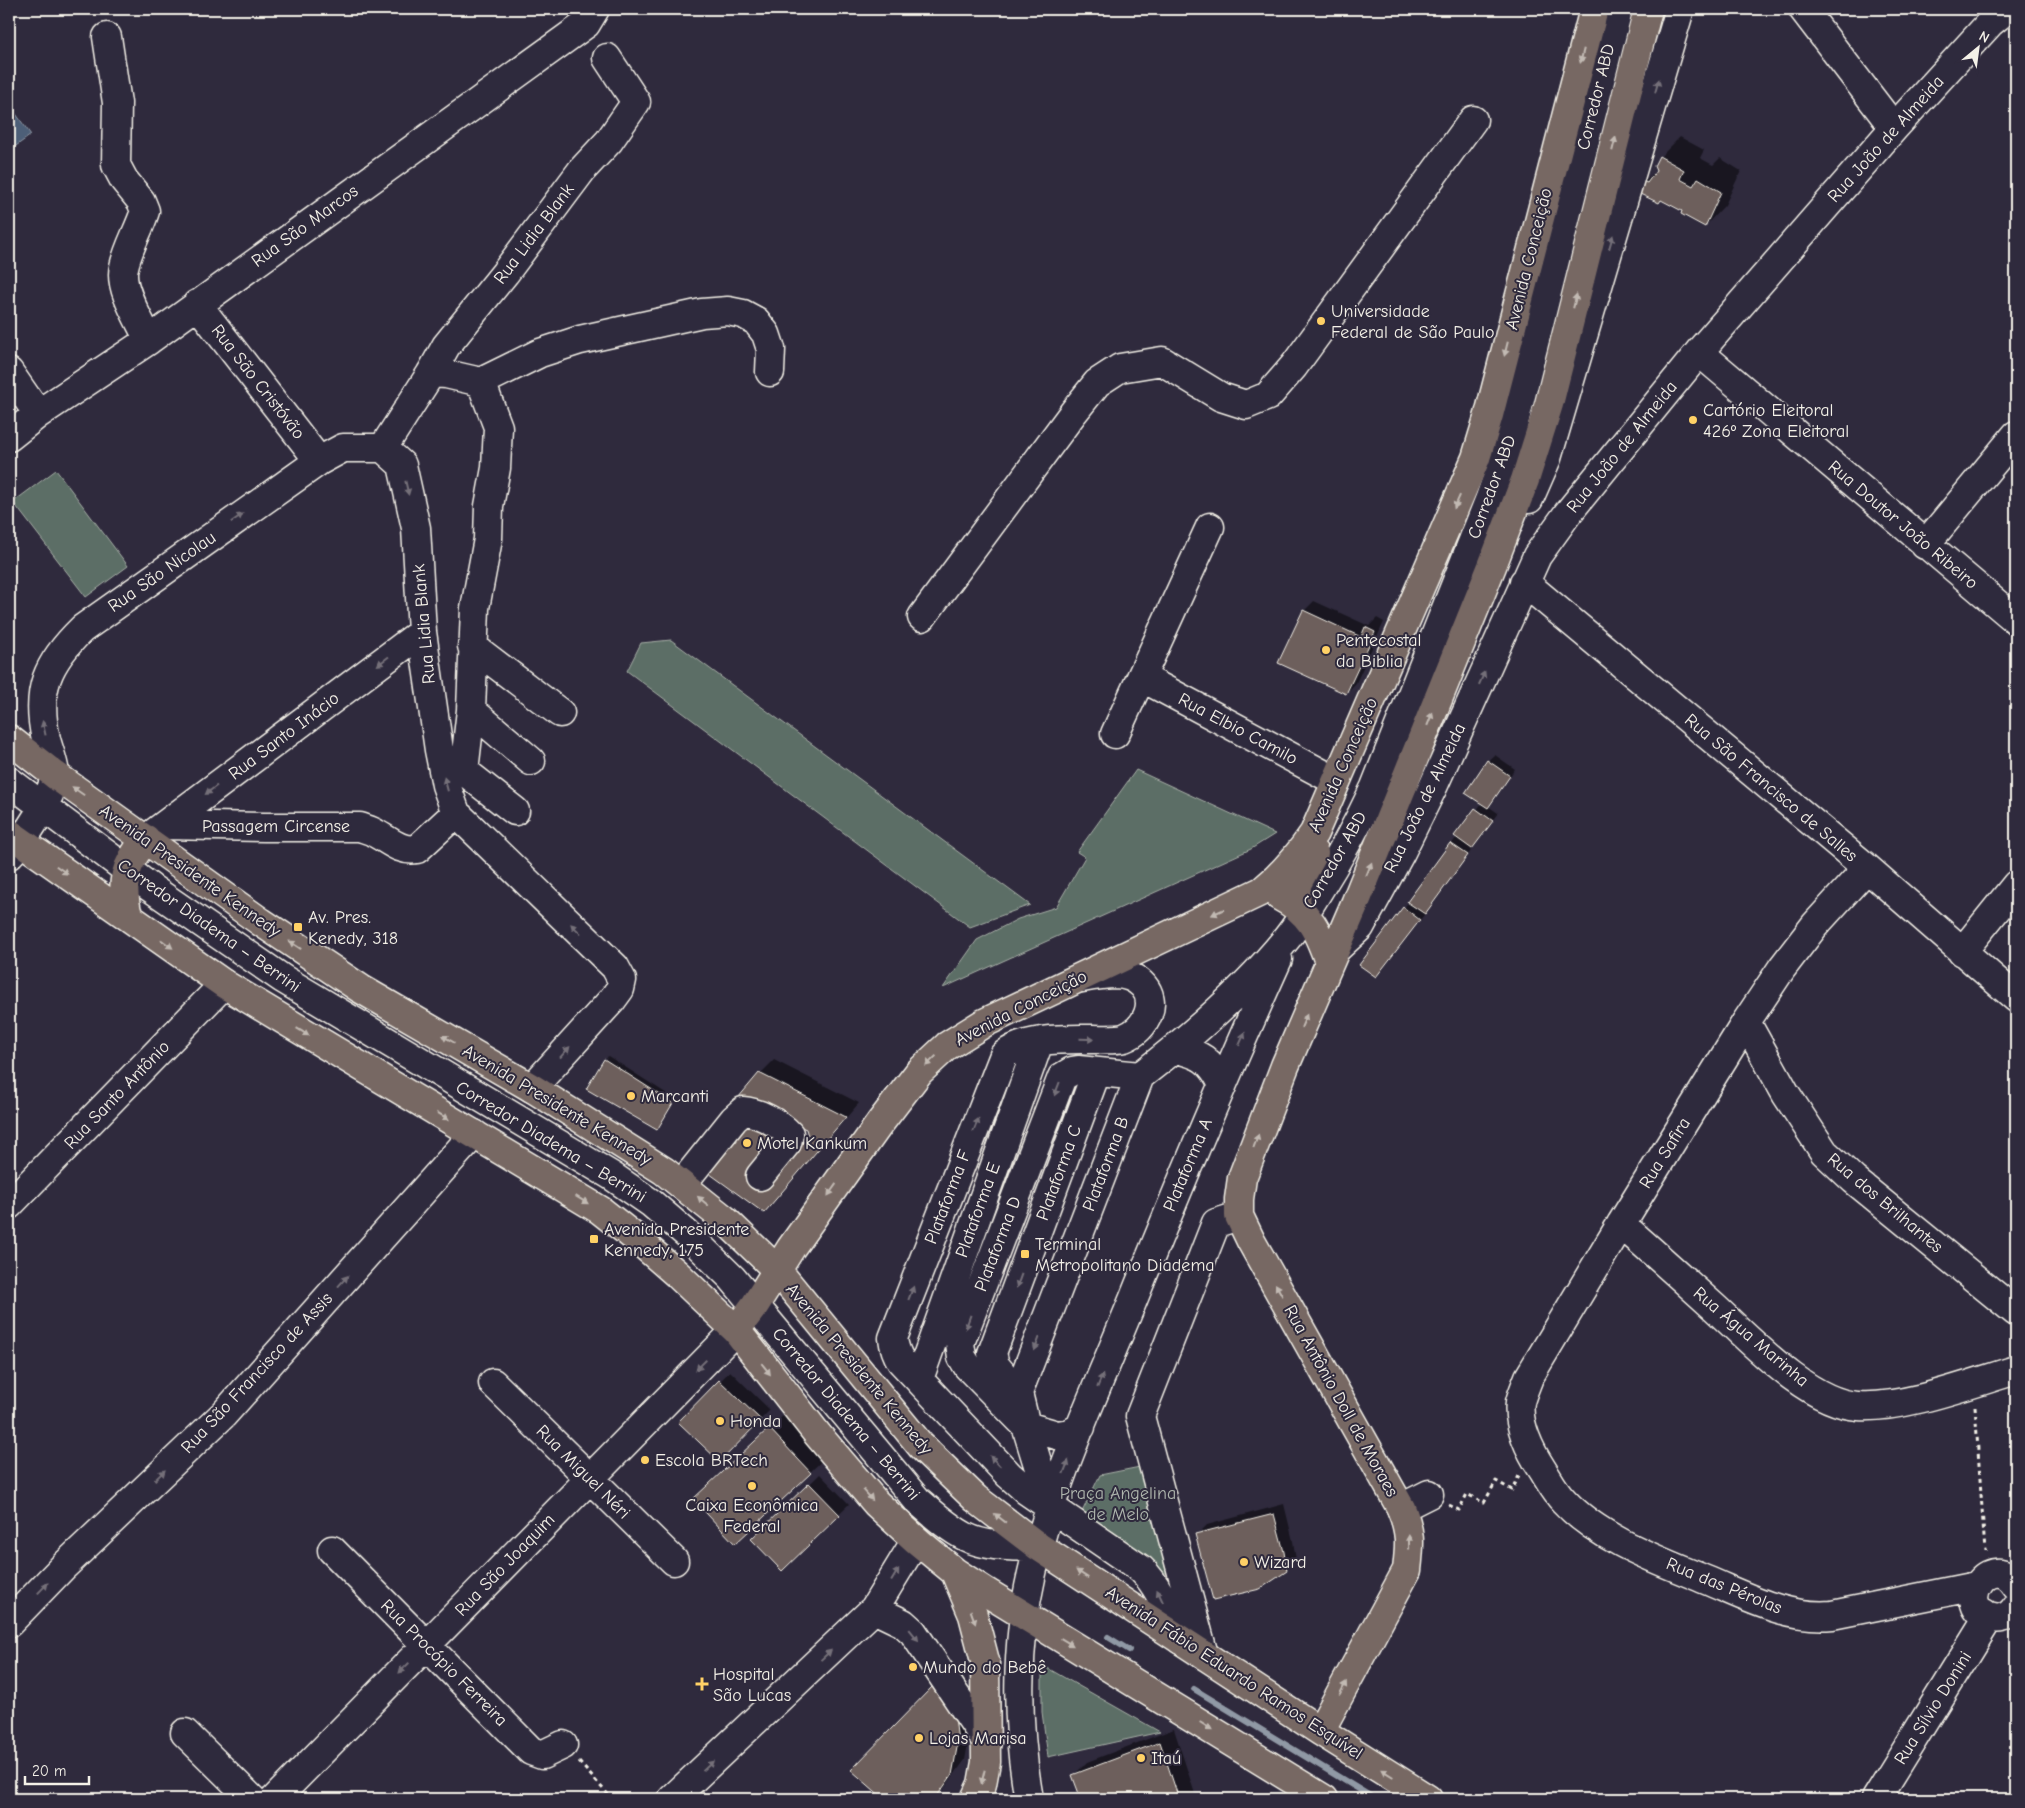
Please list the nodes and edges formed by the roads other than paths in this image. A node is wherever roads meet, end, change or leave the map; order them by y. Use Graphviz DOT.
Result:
graph roads {
  1 [pos="595,9"];
  2 [pos="1594,9"];
  3 [pos="1618,9"];
  4 [pos="1648,9"];
  5 [pos="1680,9"];
  6 [pos="1803,9"];
  7 [pos="2007,9"];
  8 [pos="107,36"];
  9 [pos="607,58"];
  10 [pos="1473,120"];
  11 [pos="1894,128"];
  12 [pos="197,304"];
  13 [pos="149,340"];
  14 [pos="1699,352"];
  15 [pos="9,372"];
  16 [pos="770,372"];
  17 [pos="432,373"];
  18 [pos="481,382"];
  19 [pos="38,414"];
  20 [pos="2016,435"];
  21 [pos="9,437"];
  22 [pos="382,448"];
  23 [pos="318,461"];
  24 [pos="1210,527"];
  25 [pos="1925,545"];
  26 [pos="1492,566"];
  27 [pos="1524,582"];
  28 [pos="922,617"];
  29 [pos="2016,620"];
  30 [pos="422,632"];
  31 [pos="472,646"];
  32 [pos="1141,677"];
  33 [pos="471,710"];
  34 [pos="560,713"];
  35 [pos="1115,734"];
  36 [pos="9,739"];
  37 [pos="531,761"];
  38 [pos="55,775"];
  39 [pos="9,781"];
  40 [pos="1336,781"];
  41 [pos="43,806"];
  42 [pos="515,811"];
  43 [pos="456,813"];
  44 [pos="156,832"];
  45 [pos="13,843"];
  46 [pos="126,868"];
  47 [pos="1867,868"];
  48 [pos="2016,885"];
  49 [pos="1262,891"];
  50 [pos="1300,909"];
  51 [pos="128,916"];
  52 [pos="1288,937"];
  53 [pos="1962,952"];
  54 [pos="1332,956"];
  55 [pos="1079,978"];
  56 [pos="224,984"];
  57 [pos="2016,998"];
  58 [pos="1746,1022"];
  59 [pos="1039,1042"];
  60 [pos="1176,1048"];
  61 [pos="1096,1073"];
  62 [pos="1140,1076"];
  63 [pos="1222,1083"];
  64 [pos="532,1088"];
  65 [pos="474,1134"];
  66 [pos="760,1176"];
  67 [pos="682,1184"];
  68 [pos="9,1205"];
  69 [pos="1239,1216"];
  70 [pos="1621,1224"];
  71 [pos="777,1270"];
  72 [pos="755,1305"];
  73 [pos="2016,1312"];
  74 [pos="736,1330"];
  75 [pos="2016,1370"];
  76 [pos="918,1379"];
  77 [pos="493,1383"];
  78 [pos="1018,1393"];
  79 [pos="1026,1426"];
  80 [pos="1081,1427"];
  81 [pos="1537,1461"];
  82 [pos="589,1479"];
  83 [pos="1429,1494"];
  84 [pos="1051,1507"];
  85 [pos="1401,1508"];
  86 [pos="916,1540"];
  87 [pos="1039,1547"];
  88 [pos="332,1550"];
  89 [pos="674,1561"];
  90 [pos="955,1572"];
  91 [pos="1981,1581"];
  92 [pos="2016,1585"];
  93 [pos="2016,1608"];
  94 [pos="874,1609"];
  95 [pos="1984,1614"];
  96 [pos="1025,1617"];
  97 [pos="9,1623"];
  98 [pos="1181,1640"];
  99 [pos="427,1644"];
  100 [pos="1204,1655"];
  101 [pos="1320,1731"];
  102 [pos="185,1733"];
  103 [pos="987,1742"];
  104 [pos="563,1745"];
  105 [pos="252,1799"];
  106 [pos="275,1799"];
  107 [pos="672,1799"];
  108 [pos="975,1799"];
  109 [pos="1028,1799"];
  110 [pos="1324,1799"];
  111 [pos="1428,1799"];
  112 [pos="1876,1799"];
  1 -- 12 [label="street, Rua São Marcos"];
  2 -- 40 [label="main road, Avenida Conceição, one-way"];
  3 -- 50 [label="street, Corredor ABD"];
  26 -- 4 [label="main road, one-way"];
  26 -- 5 [label="street, one-way"];
  6 -- 11 [label="street"];
  7 -- 11 [label="street, Rua João de Almeida"];
  8 -- 13 [label="street"];
  9 -- 17 [label="street, Rua Lidia Blank"];
  10 -- 28 [label="street"];
  11 -- 14 [label="street, Rua João de Almeida"];
  12 -- 13 [label="street, Rua São Marcos"];
  12 -- 23 [label="street, Rua São Cristóvão"];
  13 -- 19 [label="street, Rua São Marcos"];
  14 -- 25 [label="street, Rua Doutor João Ribeiro"];
  14 -- 27 [label="street, Rua João de Almeida"];
  15 -- 19 [label="street"];
  16 -- 18 [label="street"];
  17 -- 18 [label="street"];
  17 -- 22 [label="street, Rua Lidia Blank"];
  18 -- 31 [label="street"];
  19 -- 21 [label="street, Rua São Marcos"];
  20 -- 25 [label="street"];
  22 -- 23 [label="street, Rua São Nicolau"];
  22 -- 30 [label="street, Rua Lidia Blank, one-way"];
  38 -- 23 [label="street, Rua São Nicolau, one-way"];
  24 -- 32 [label="street"];
  25 -- 29 [label="street, Rua Doutor João Ribeiro"];
  54 -- 26 [label="main road, one-way"];
  27 -- 47 [label="street, Rua São Francisco de Salles"];
  54 -- 27 [label="street, Rua João de Almeida, one-way"];
  43 -- 30 [label="street, Rua Lidia Blank, one-way"];
  30 -- 44 [label="street, Rua Santo Inácio, one-way"];
  31 -- 33 [label="street"];
  31 -- 34 [label="street"];
  32 -- 35 [label="street"];
  32 -- 40 [label="street, Rua Elbio Camilo"];
  33 -- 37 [label="street"];
  33 -- 42 [label="street"];
  36 -- 38 [label="main road, Avenida Presidente Kennedy"];
  38 -- 41 [label="street"];
  44 -- 38 [label="main road, Avenida Presidente Kennedy, one-way"];
  39 -- 41 [label="street, Corredor Diadema – Berrini"];
  40 -- 49 [label="main road, Avenida Conceição"];
  40 -- 50 [label="main road"];
  41 -- 45 [label="street"];
  41 -- 46 [label="street, Corredor Diadema – Berrini"];
  43 -- 44 [label="street, Passagem Circense"];
  64 -- 43 [label="street, Rua Lidia Blank, one-way"];
  44 -- 46 [label="main road"];
  64 -- 44 [label="main road, Avenida Presidente Kennedy, one-way"];
  45 -- 51 [label="main road, one-way"];
  46 -- 51 [label="main road"];
  46 -- 72 [label="street, Corredor Diadema – Berrini"];
  47 -- 53 [label="street, Rua São Francisco de Salles"];
  47 -- 58 [label="street, Rua Safira"];
  48 -- 53 [label="street"];
  49 -- 50 [label="main road"];
  49 -- 55 [label="main road, Avenida Conceição, one-way"];
  50 -- 52 [label="street, Corredor ABD"];
  50 -- 54 [label="main road"];
  51 -- 56 [label="main road, one-way"];
  52 -- 60 [label="street"];
  63 -- 52 [label="street, Plataforma A, one-way"];
  53 -- 57 [label="street, Rua São Francisco de Salles"];
  69 -- 54 [label="main road, Rua Antônio Doll de Moraes, one-way"];
  59 -- 55 [label="street, one-way"];
  55 -- 71 [label="main road, Avenida Conceição, one-way"];
  56 -- 65 [label="main road, one-way"];
  56 -- 68 [label="street, Rua Santo Antônio"];
  58 -- 70 [label="street, Rua Safira"];
  58 -- 73 [label="street, Rua dos Brilhantes"];
  59 -- 76 [label="street, Plataforma E"];
  76 -- 59 [label="street, Plataforma F, one-way"];
  60 -- 62 [label="street"];
  60 -- 63 [label="street"];
  61 -- 62 [label="street"];
  61 -- 78 [label="street, Plataforma C, one-way"];
  61 -- 79 [label="street, Plataforma D, one-way"];
  62 -- 78 [label="street, Plataforma B, one-way"];
  80 -- 63 [label="street, Plataforma A, one-way"];
  64 -- 67 [label="main road, Avenida Presidente Kennedy"];
  65 -- 74 [label="main road, one-way"];
  97 -- 65 [label="street, Rua São Francisco de Assis, one-way"];
  66 -- 67 [label="street"];
  71 -- 67 [label="main road, Avenida Presidente Kennedy, one-way"];
  85 -- 69 [label="main road, Rua Antônio Doll de Moraes, one-way"];
  69 -- 100 [label="street"];
  70 -- 75 [label="street, Rua Água Marinha"];
  70 -- 81 [label="street, Rua Safira"];
  71 -- 72 [label="main road, Avenida Conceição"];
  87 -- 71 [label="main road, Avenida Presidente Kennedy, one-way"];
  72 -- 74 [label="main road, Avenida Conceição"];
  72 -- 87 [label="street, Corredor Diadema – Berrini"];
  74 -- 82 [label="street, Rua São Joaquim, one-way"];
  74 -- 86 [label="main road, one-way"];
  84 -- 76 [label="street, one-way"];
  77 -- 82 [label="street, Rua Miguel Néri"];
  78 -- 79 [label="street"];
  79 -- 80 [label="street"];
  79 -- 84 [label="street"];
  84 -- 80 [label="street, Plataforma A, one-way"];
  81 -- 91 [label="street, Rua das Pérolas"];
  82 -- 89 [label="street, Rua Miguel Néri"];
  82 -- 99 [label="street, Rua São Joaquim"];
  83 -- 85 [label="street"];
  84 -- 87 [label="street"];
  98 -- 84 [label="street, one-way"];
  101 -- 85 [label="main road, Rua Antônio Doll de Moraes, one-way"];
  86 -- 90 [label="main road"];
  94 -- 86 [label="street, one-way"];
  87 -- 96 [label="street"];
  98 -- 87 [label="main road, Avenida Fábio Eduardo Ramos Esquível, one-way"];
  88 -- 99 [label="street, Rua Procópio Ferreira"];
  90 -- 96 [label="main road"];
  90 -- 103 [label="main road, one-way"];
  91 -- 92 [label="street, Rua das Pérolas"];
  91 -- 95 [label="street"];
  93 -- 95 [label="street"];
  94 -- 103 [label="street, one-way"];
  107 -- 94 [label="street, one-way"];
  95 -- 112 [label="street, Rua Sílvio Donini"];
  96 -- 109 [label="street"];
  96 -- 110 [label="main road, one-way"];
  98 -- 100 [label="main road, Avenida Fábio Eduardo Ramos Esquível"];
  99 -- 104 [label="street, Rua Procópio Ferreira"];
  99 -- 106 [label="street, Rua São Joaquim, one-way"];
  100 -- 101 [label="main road, Avenida Fábio Eduardo Ramos Esquível"];
  111 -- 101 [label="main road, Avenida Fábio Eduardo Ramos Esquível, one-way"];
  102 -- 105 [label="street"];
  103 -- 108 [label="main road, one-way"];
}
